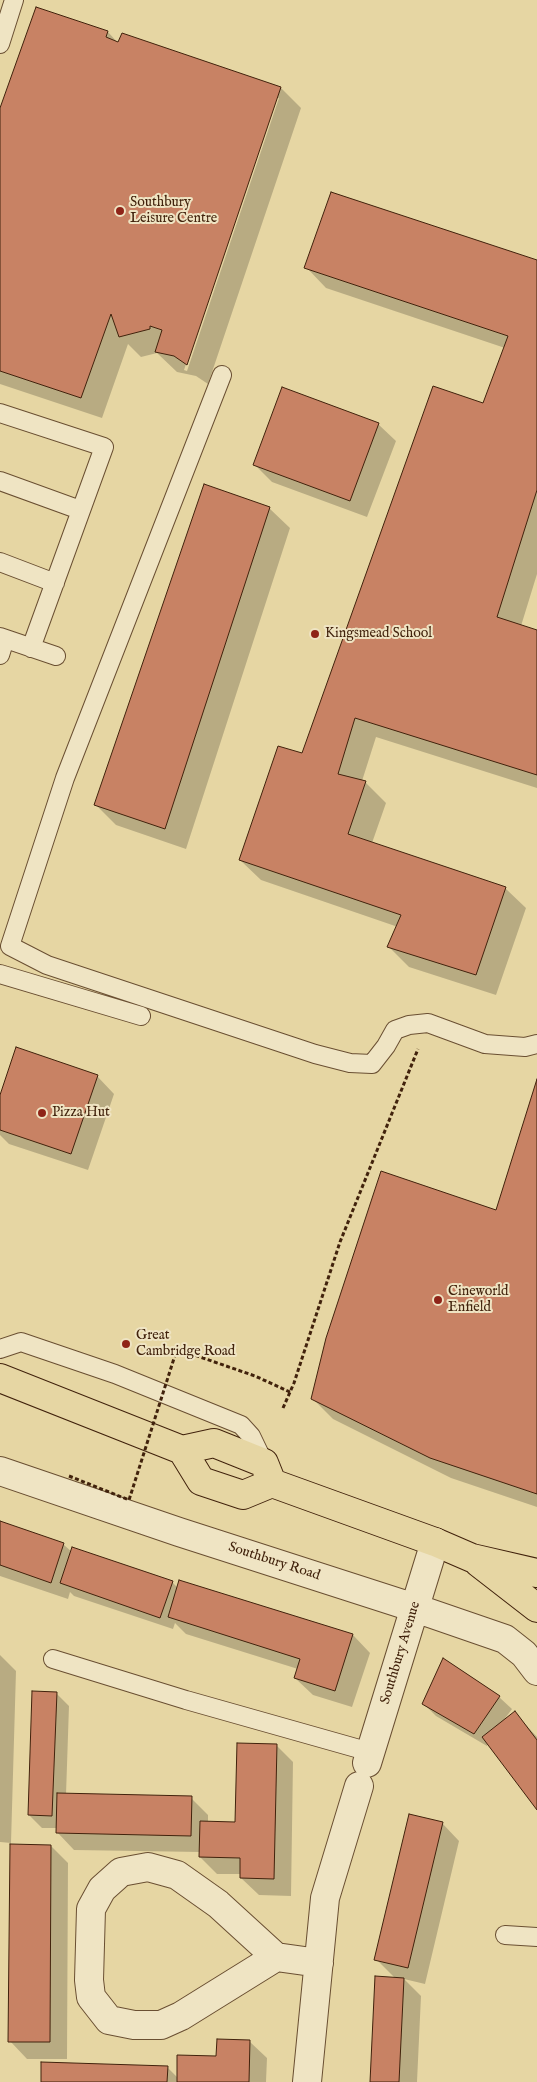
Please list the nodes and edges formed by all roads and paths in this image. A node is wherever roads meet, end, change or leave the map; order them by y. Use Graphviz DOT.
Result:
graph roads {
  1 [pos="14,0"];
  2 [pos="0,44"];
  3 [pos="222,375"];
  4 [pos="0,413"];
  5 [pos="0,481"];
  6 [pos="80,510"];
  7 [pos="0,562"];
  8 [pos="55,583"];
  9 [pos="2,643"];
  10 [pos="31,648"];
  11 [pos="56,656"];
  12 [pos="0,974"];
  13 [pos="141,1016"];
  14 [pos="428,1024"];
  15 [pos="537,1044"];
  16 [pos="0,1349"];
  17 [pos="0,1378"];
  18 [pos="290,1392"];
  19 [pos="283,1408"];
  20 [pos="182,1450"];
  21 [pos="0,1471"];
  22 [pos="268,1473"];
  23 [pos="69,1476"];
  24 [pos="435,1542"];
  25 [pos="472,1558"];
  26 [pos="537,1573"];
  27 [pos="414,1608"];
  28 [pos="537,1608"];
  29 [pos="53,1659"];
  30 [pos="537,1671"];
  31 [pos="365,1767"];
  32 [pos="505,1935"];
  33 [pos="537,1937"];
  34 [pos="276,1958"];
  35 [pos="319,1963"];
  36 [pos="307,2081"];
  1 -- 2 [label="lane"];
  3 -- 14 [label="lane"];
  4 -- 6 [label="lane"];
  5 -- 6 [label="lane"];
  6 -- 8 [label="lane"];
  7 -- 8 [label="lane"];
  8 -- 10 [label="lane"];
  9 -- 10 [label="lane"];
  10 -- 11 [label="lane"];
  12 -- 13 [label="lane"];
  14 -- 15 [label="lane"];
  14 -- 18 [label="path"];
  16 -- 22 [label="lane"];
  17 -- 20 [label="main road"];
  18 -- 19 [label="path"];
  18 -- 23 [label="path, bridge"];
  20 -- 22 [label="main road"];
  20 -- 22 [label="main road"];
  21 -- 27 [label="street, Southbury Road"];
  22 -- 24 [label="main road"];
  24 -- 25 [label="main road"];
  24 -- 27 [label="street, Southbury Avenue"];
  25 -- 26 [label="main road"];
  25 -- 28 [label="main road"];
  27 -- 30 [label="street, Southbury Road"];
  27 -- 31 [label="street, Southbury Avenue"];
  29 -- 31 [label="lane"];
  31 -- 35 [label="street, Southbury Avenue"];
  32 -- 33 [label="lane"];
  34 -- 34 [label="street"];
  34 -- 35 [label="street"];
  35 -- 36 [label="street, Southbury Avenue"];
}
